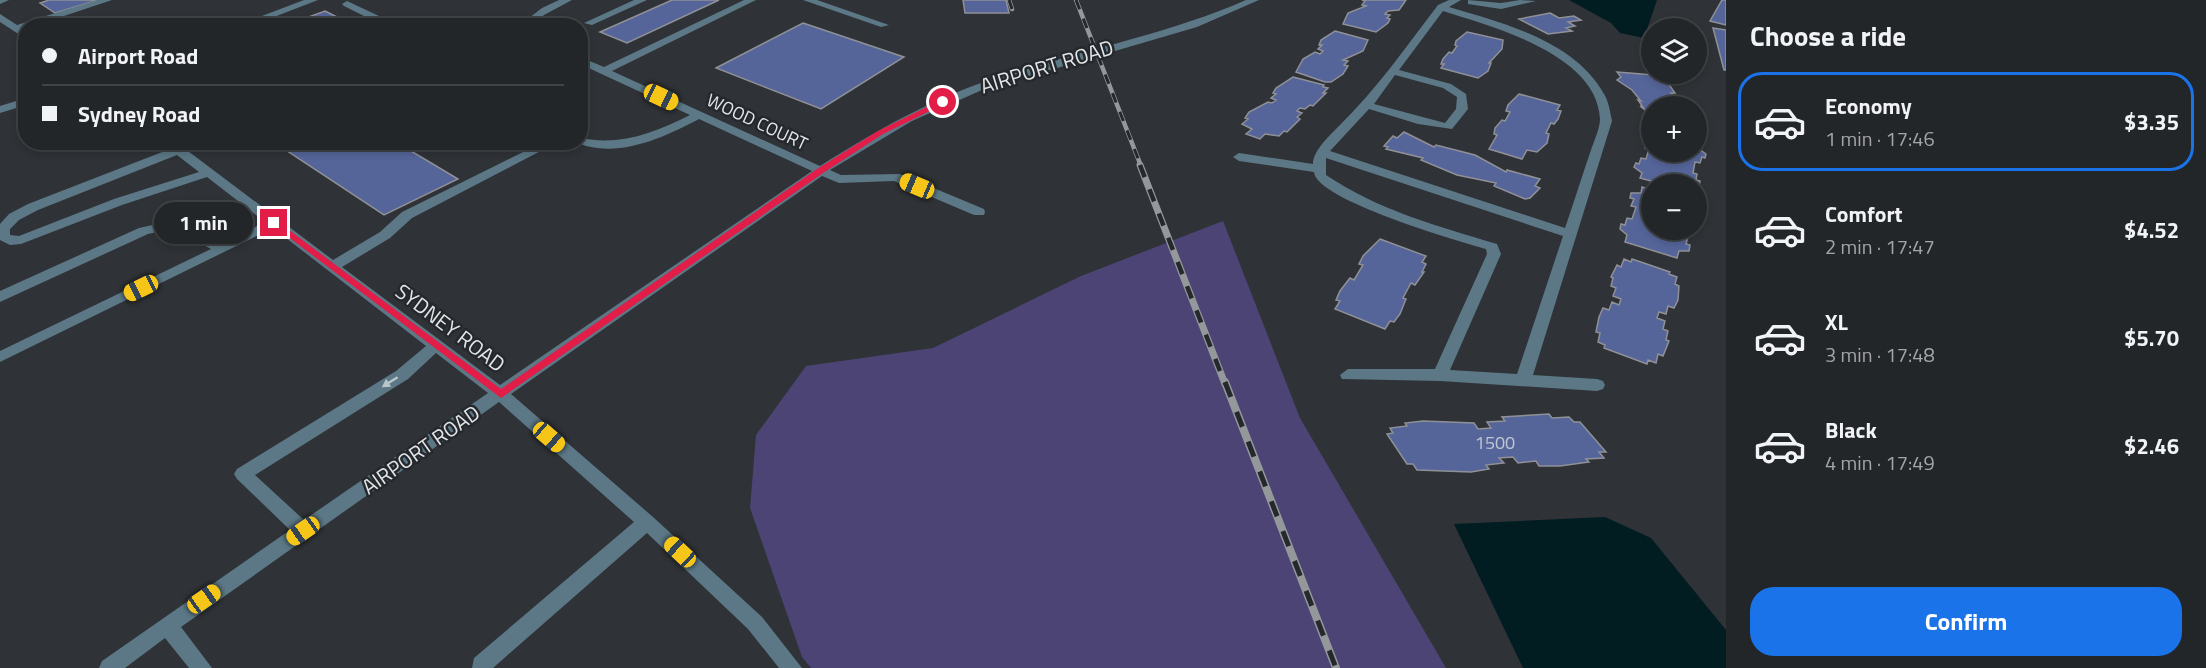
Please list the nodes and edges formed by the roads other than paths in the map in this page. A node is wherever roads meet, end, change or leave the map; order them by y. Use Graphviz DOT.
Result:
graph roads {
  1 [pos="107,0"];
  2 [pos="313,0"];
  3 [pos="567,0"];
  4 [pos="642,0"];
  5 [pos="751,0"];
  6 [pos="808,0"];
  7 [pos="1254,0"];
  8 [pos="1472,0"];
  9 [pos="1531,1"];
  10 [pos="347,4"];
  11 [pos="1456,6"];
  12 [pos="0,17"];
  13 [pos="48,18"];
  14 [pos="262,18"];
  15 [pos="376,18"];
  16 [pos="536,18"];
  17 [pos="589,23"];
  18 [pos="884,26"];
  19 [pos="18,27"];
  20 [pos="15,28"];
  21 [pos="18,30"];
  22 [pos="588,64"];
  23 [pos="604,71"];
  24 [pos="1394,72"];
  25 [pos="18,104"];
  26 [pos="1367,105"];
  27 [pos="0,110"];
  28 [pos="698,115"];
  29 [pos="588,144"];
  30 [pos="164,150"];
  31 [pos="178,150"];
  32 [pos="537,150"];
  33 [pos="1323,153"];
  34 [pos="1239,157"];
  35 [pos="1320,169"];
  36 [pos="820,171"];
  37 [pos="208,173"];
  38 [pos="979,212"];
  39 [pos="274,223"];
  40 [pos="1570,234"];
  41 [pos="221,249"];
  42 [pos="332,267"];
  43 [pos="0,297"];
  44 [pos="436,345"];
  45 [pos="0,357"];
  46 [pos="1348,375"];
  47 [pos="1440,375"];
  48 [pos="1523,381"];
  49 [pos="1597,384"];
  50 [pos="501,394"];
  51 [pos="647,522"];
  52 [pos="303,531"];
  53 [pos="167,625"];
  54 [pos="481,665"];
  55 [pos="109,668"];
  56 [pos="202,668"];
  57 [pos="792,668"];
  1 -- 13 [label="street"];
  2 -- 14 [label="street"];
  3 -- 16 [label="street"];
  4 -- 17 [label="street"];
  5 -- 23 [label="street"];
  6 -- 18 [label="street"];
  7 -- 36 [label="street, AIRPORT ROAD"];
  8 -- 9 [label="street"];
  8 -- 11 [label="street"];
  10 -- 15 [label="street"];
  11 -- 24 [label="street"];
  11 -- 40 [label="street"];
  12 -- 20 [label="street"];
  19 -- 20 [label="street"];
  20 -- 21 [label="street"];
  22 -- 23 [label="street, WOOD COURT"];
  23 -- 28 [label="street, WOOD COURT"];
  24 -- 26 [label="street"];
  24 -- 26 [label="street"];
  25 -- 27 [label="street"];
  26 -- 33 [label="street"];
  28 -- 29 [label="street"];
  28 -- 36 [label="street, WOOD COURT"];
  30 -- 37 [label="street"];
  31 -- 37 [label="street, SYDNEY ROAD"];
  32 -- 42 [label="street"];
  33 -- 35 [label="street"];
  33 -- 40 [label="street"];
  34 -- 35 [label="street"];
  35 -- 47 [label="street"];
  36 -- 38 [label="street, WOOD COURT"];
  36 -- 50 [label="street, AIRPORT ROAD"];
  37 -- 39 [label="street, SYDNEY ROAD"];
  39 -- 41 [label="street"];
  39 -- 42 [label="street, SYDNEY ROAD"];
  40 -- 48 [label="street"];
  41 -- 43 [label="street"];
  41 -- 45 [label="street"];
  42 -- 44 [label="street, SYDNEY ROAD"];
  44 -- 50 [label="street, SYDNEY ROAD"];
  44 -- 52 [label="street, one-way"];
  46 -- 47 [label="street"];
  47 -- 48 [label="street"];
  48 -- 49 [label="street"];
  50 -- 51 [label="street, SYDNEY ROAD"];
  50 -- 52 [label="street, AIRPORT ROAD"];
  51 -- 54 [label="street"];
  51 -- 57 [label="street, SYDNEY ROAD"];
  52 -- 53 [label="street, AIRPORT ROAD"];
  53 -- 55 [label="street, AIRPORT ROAD"];
  53 -- 56 [label="street"];
}
